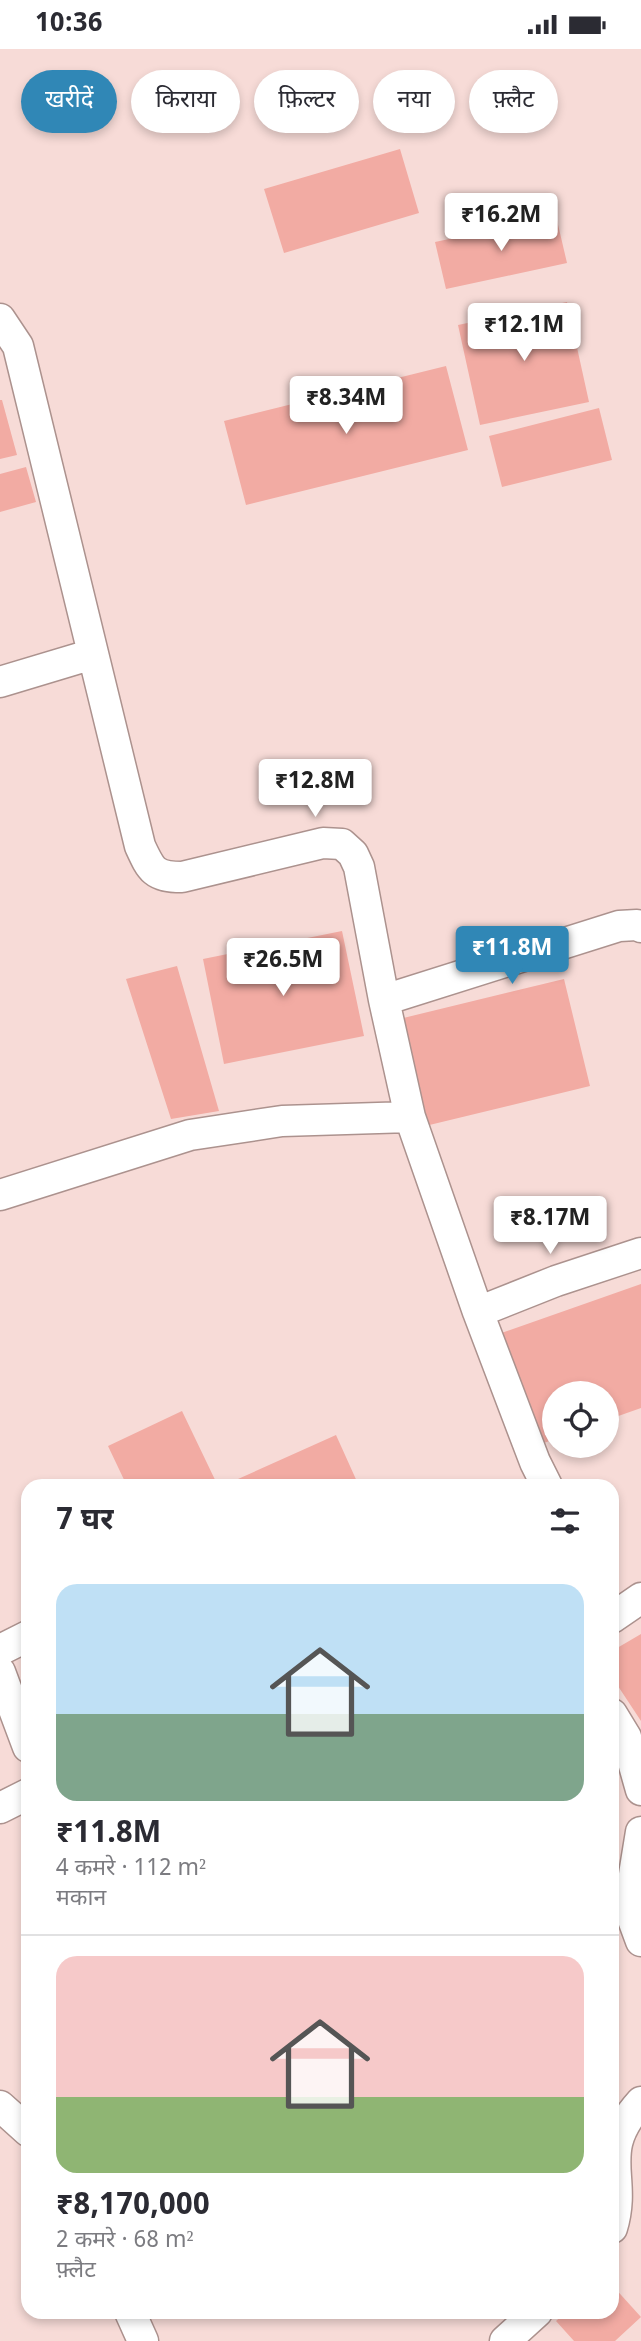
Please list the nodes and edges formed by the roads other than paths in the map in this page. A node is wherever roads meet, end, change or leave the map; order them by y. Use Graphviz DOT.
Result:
graph roads {
  1 [pos="0,319"];
  2 [pos="93,654"];
  3 [pos="0,683"];
  4 [pos="641,927"];
  5 [pos="384,1000"];
  6 [pos="410,1117"];
  7 [pos="0,1195"];
  8 [pos="641,1253"];
  9 [pos="478,1312"];
  10 [pos="543,1479"];
  11 [pos="641,1598"];
  12 [pos="619,1610"];
  13 [pos="21,1640"];
  14 [pos="0,1650"];
  15 [pos="0,1672"];
  16 [pos="619,1726"];
  17 [pos="21,1728"];
  18 [pos="641,1790"];
  19 [pos="21,1798"];
  20 [pos="0,1808"];
  21 [pos="641,1832"];
  22 [pos="641,1941"];
  23 [pos="641,2102"];
  24 [pos="0,2106"];
  25 [pos="21,2124"];
  26 [pos="619,2135"];
  27 [pos="133,2319"];
  28 [pos="529,2319"];
  29 [pos="143,2341"];
  30 [pos="505,2341"];
  1 -- 2 [label="street"];
  2 -- 3 [label="street"];
  2 -- 5 [label="street"];
  4 -- 5 [label="street"];
  5 -- 6 [label="street"];
  6 -- 7 [label="street"];
  6 -- 9 [label="street"];
  8 -- 9 [label="street"];
  9 -- 10 [label="street"];
  11 -- 12 [label="street"];
  13 -- 14 [label="street"];
  15 -- 17 [label="street"];
  16 -- 18 [label="street"];
  19 -- 20 [label="street"];
  21 -- 22 [label="street"];
  23 -- 26 [label="street"];
  24 -- 25 [label="street"];
  27 -- 29 [label="street"];
  28 -- 30 [label="street"];
}
